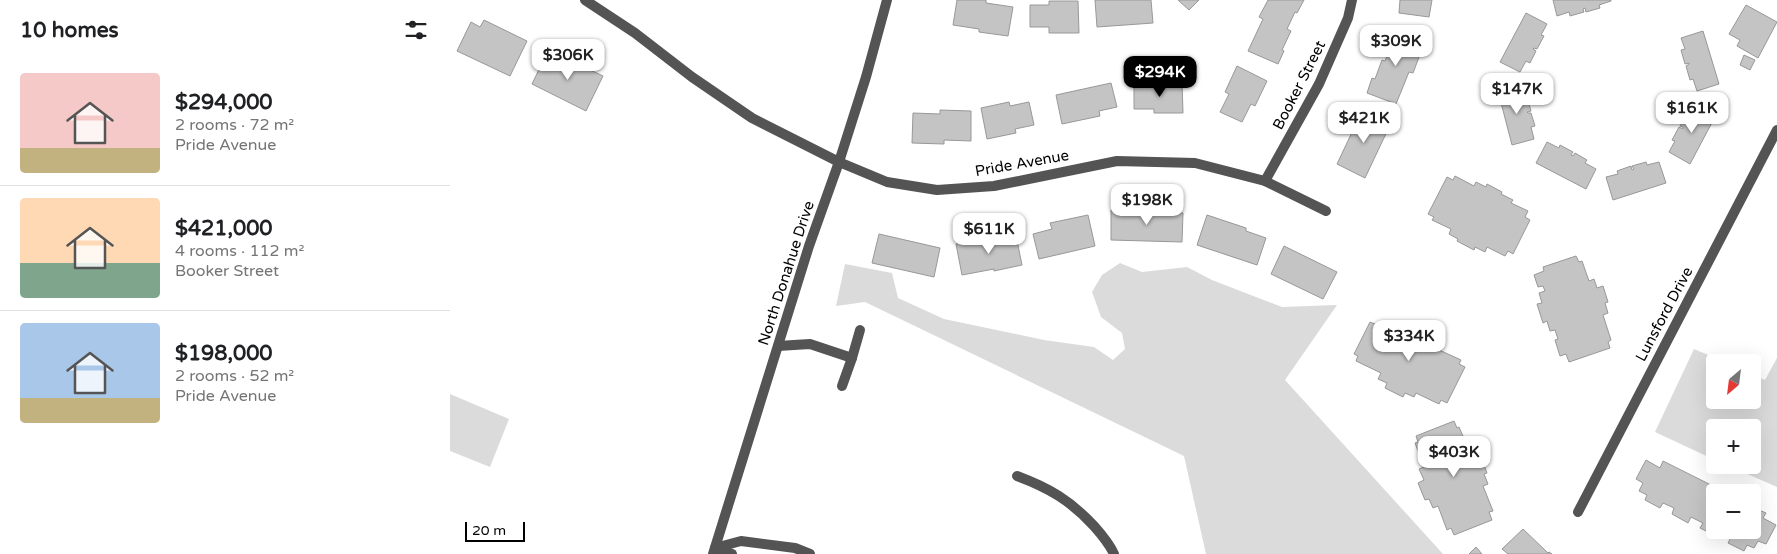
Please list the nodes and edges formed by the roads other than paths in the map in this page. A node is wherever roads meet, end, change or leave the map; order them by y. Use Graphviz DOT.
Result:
graph roads {
  1 [pos="585,0"];
  2 [pos="887,0"];
  3 [pos="1352,0"];
  4 [pos="1777,130"];
  5 [pos="839,162"];
  6 [pos="1265,181"];
  7 [pos="1326,211"];
  8 [pos="860,330"];
  9 [pos="778,346"];
  10 [pos="852,358"];
  11 [pos="842,386"];
  12 [pos="1017,476"];
  13 [pos="1578,512"];
  14 [pos="714,551"];
  15 [pos="732,554"];
  16 [pos="810,554"];
  17 [pos="1114,554"];
  1 -- 5 [label="street, Pride Avenue"];
  2 -- 5 [label="street, North Donahue Drive"];
  3 -- 6 [label="street, Booker Street"];
  4 -- 13 [label="street, Lunsford Drive"];
  5 -- 6 [label="street, Pride Avenue"];
  5 -- 9 [label="street, North Donahue Drive"];
  6 -- 7 [label="street, Pride Avenue"];
  8 -- 10 [label="street"];
  9 -- 10 [label="street"];
  9 -- 14 [label="street, North Donahue Drive"];
  10 -- 11 [label="street"];
  12 -- 17 [label="street"];
  14 -- 15 [label="street"];
  14 -- 16 [label="street"];
}
